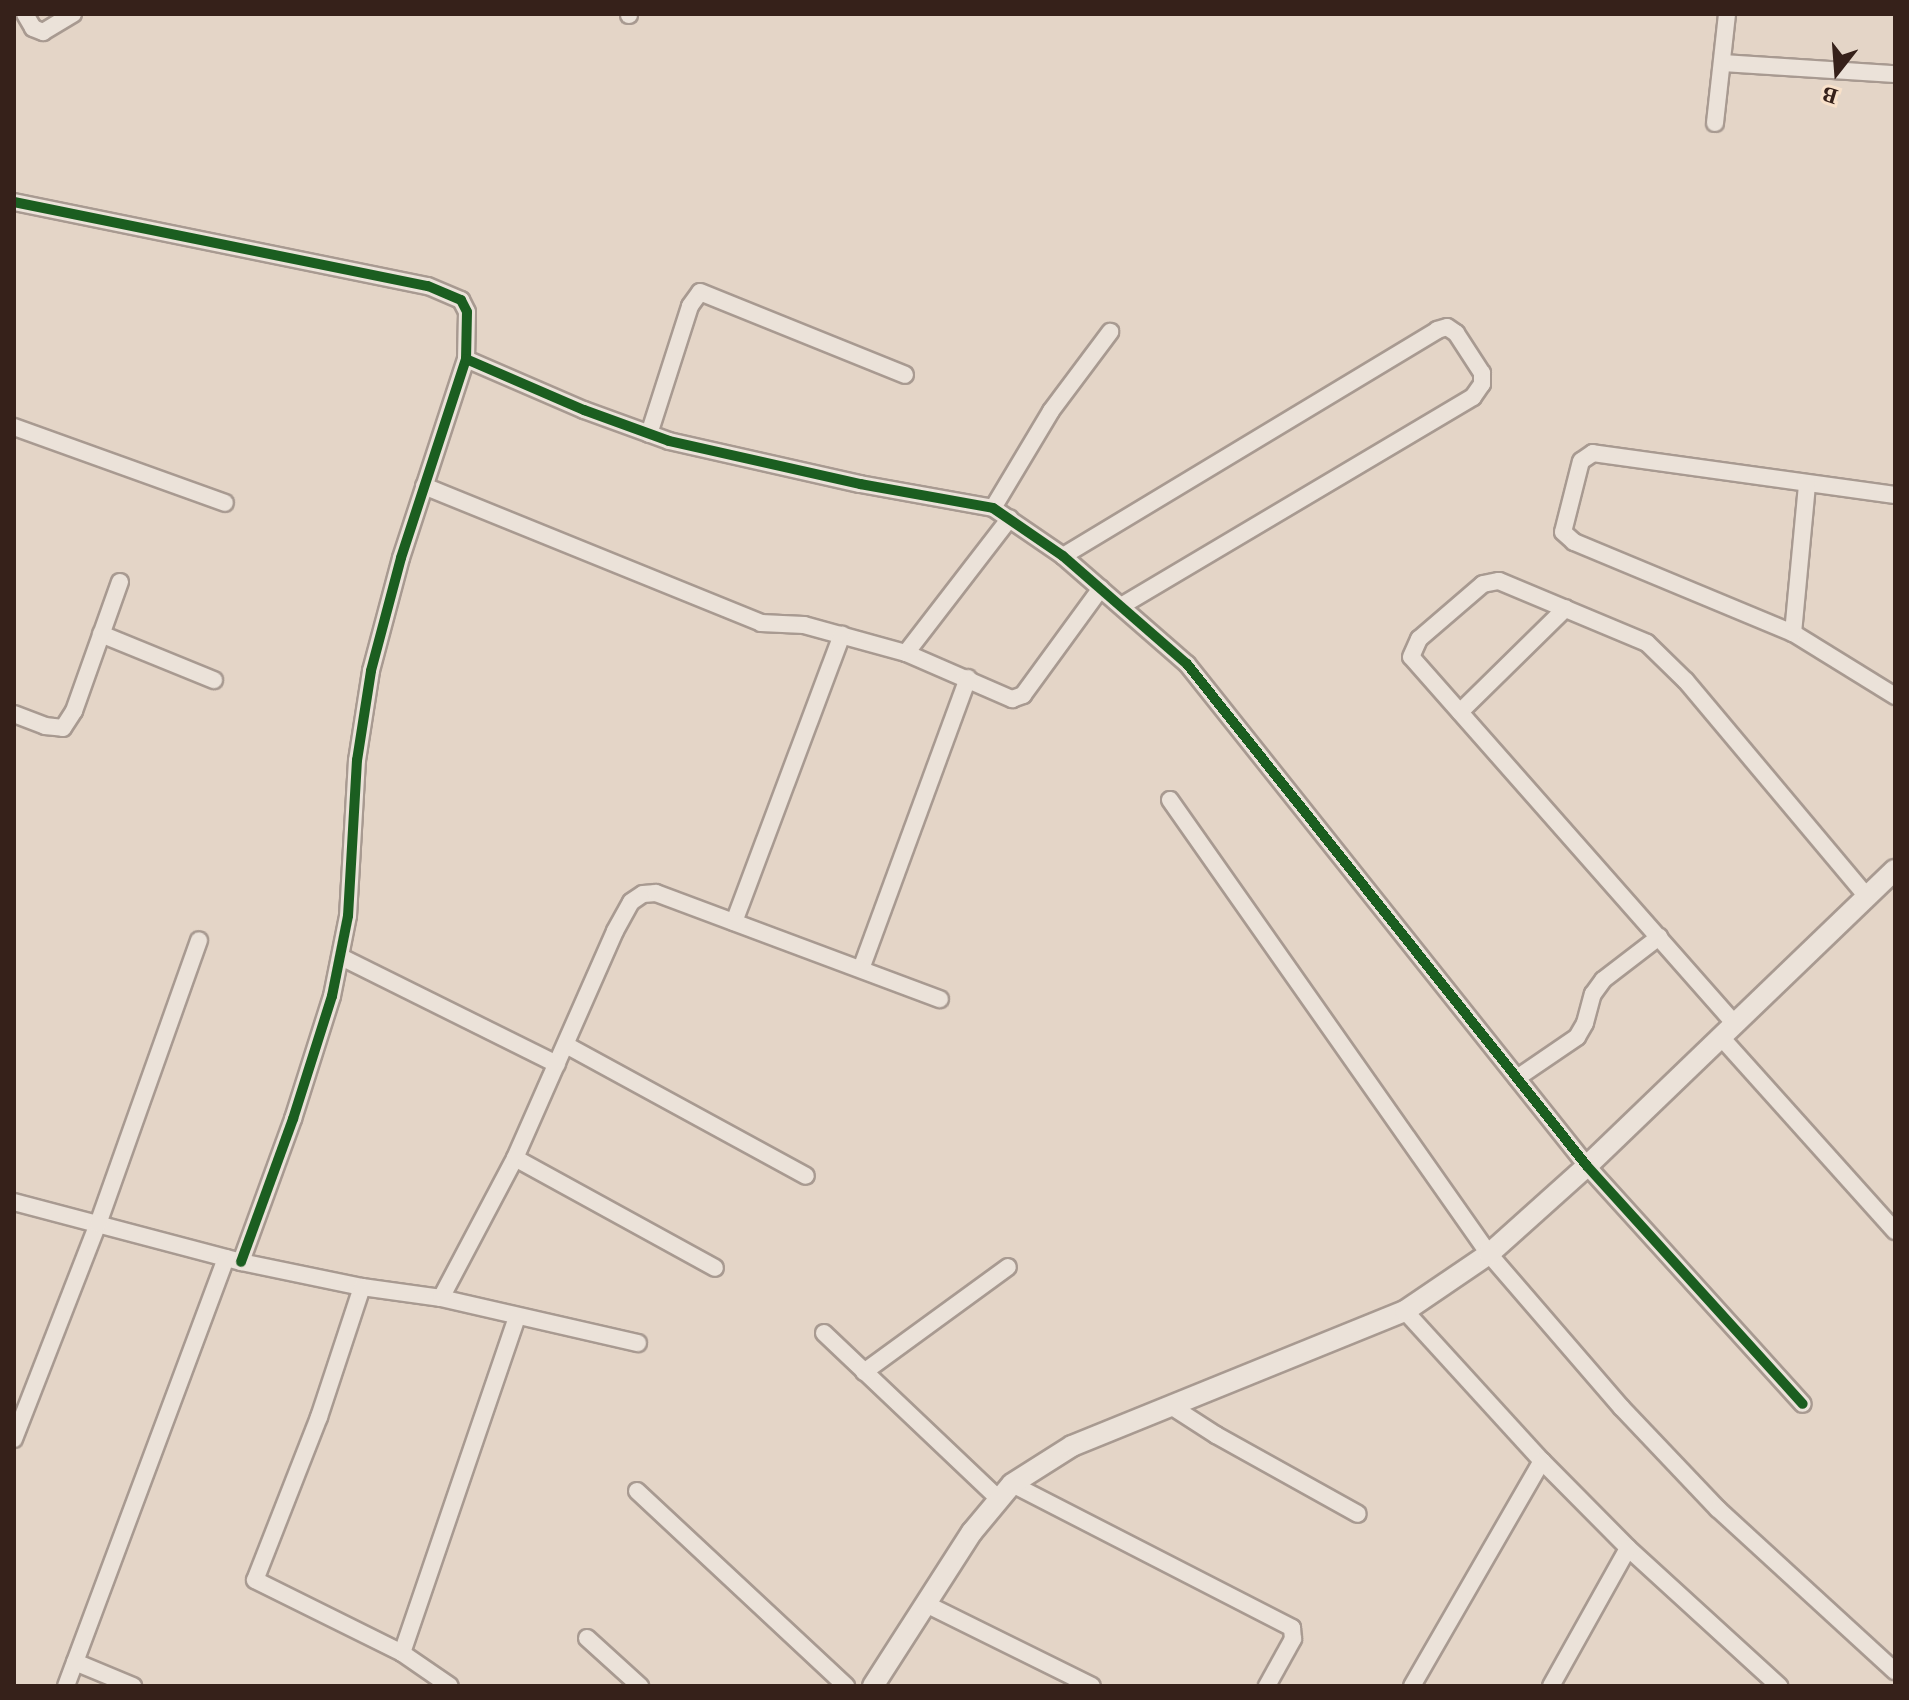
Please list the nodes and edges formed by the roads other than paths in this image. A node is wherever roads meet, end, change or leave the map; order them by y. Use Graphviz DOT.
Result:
graph roads {
  1 [pos="25,14"];
  2 [pos="73,14"];
  3 [pos="1727,14"];
  4 [pos="1723,63"];
  5 [pos="1895,74"];
  6 [pos="1715,123"];
  7 [pos="14,202"];
  8 [pos="1110,332"];
  9 [pos="466,359"];
  10 [pos="905,375"];
  11 [pos="14,427"];
  12 [pos="649,434"];
  13 [pos="1807,484"];
  14 [pos="424,486"];
  15 [pos="1895,495"];
  16 [pos="225,503"];
  17 [pos="993,508"];
  18 [pos="1010,518"];
  19 [pos="1063,556"];
  20 [pos="120,582"];
  21 [pos="1101,588"];
  22 [pos="1123,605"];
  23 [pos="1566,608"];
  24 [pos="1793,633"];
  25 [pos="101,634"];
  26 [pos="842,635"];
  27 [pos="906,653"];
  28 [pos="968,678"];
  29 [pos="214,680"];
  30 [pos="1895,696"];
  31 [pos="1460,712"];
  32 [pos="14,714"];
  33 [pos="1170,800"];
  34 [pos="1894,872"];
  35 [pos="1867,897"];
  36 [pos="734,922"];
  37 [pos="1659,937"];
  38 [pos="199,940"];
  39 [pos="341,957"];
  40 [pos="861,969"];
  41 [pos="940,999"];
  42 [pos="1727,1029"];
  43 [pos="566,1045"];
  44 [pos="557,1064"];
  45 [pos="1517,1078"];
  46 [pos="515,1158"];
  47 [pos="1587,1166"];
  48 [pos="806,1176"];
  49 [pos="14,1202"];
  50 [pos="98,1224"];
  51 [pos="1895,1231"];
  52 [pos="1489,1254"];
  53 [pos="233,1260"];
  54 [pos="1008,1267"];
  55 [pos="715,1268"];
  56 [pos="362,1287"];
  57 [pos="441,1298"];
  58 [pos="1405,1311"];
  59 [pos="517,1317"];
  60 [pos="824,1333"];
  61 [pos="638,1343"];
  62 [pos="864,1372"];
  63 [pos="1803,1404"];
  64 [pos="1171,1406"];
  65 [pos="14,1439"];
  66 [pos="1542,1461"];
  67 [pos="637,1491"];
  68 [pos="1005,1491"];
  69 [pos="1358,1514"];
  70 [pos="1628,1548"];
  71 [pos="926,1604"];
  72 [pos="587,1638"];
  73 [pos="402,1653"];
  74 [pos="75,1662"];
  75 [pos="1895,1671"];
  76 [pos="66,1686"];
  77 [pos="133,1686"];
  78 [pos="450,1686"];
  79 [pos="640,1686"];
  80 [pos="846,1686"];
  81 [pos="873,1686"];
  82 [pos="1092,1686"];
  83 [pos="1267,1686"];
  84 [pos="1412,1686"];
  85 [pos="1551,1686"];
  86 [pos="1779,1686"];
  1 -- 2 [label="street"];
  3 -- 4 [label="street"];
  4 -- 5 [label="street"];
  4 -- 6 [label="street"];
  7 -- 9 [label="street"];
  8 -- 17 [label="street"];
  9 -- 12 [label="street"];
  9 -- 14 [label="street"];
  10 -- 12 [label="street"];
  11 -- 16 [label="street"];
  12 -- 17 [label="street"];
  13 -- 15 [label="street"];
  13 -- 24 [label="street"];
  13 -- 24 [label="street"];
  14 -- 26 [label="street"];
  14 -- 39 [label="street"];
  17 -- 18 [label="street"];
  18 -- 19 [label="street"];
  18 -- 27 [label="street"];
  19 -- 21 [label="street"];
  19 -- 22 [label="street"];
  20 -- 25 [label="street"];
  21 -- 22 [label="street"];
  21 -- 28 [label="street"];
  22 -- 45 [label="street"];
  23 -- 31 [label="street"];
  23 -- 31 [label="street"];
  23 -- 35 [label="street"];
  24 -- 30 [label="street"];
  25 -- 29 [label="street"];
  25 -- 32 [label="street"];
  26 -- 27 [label="street"];
  26 -- 36 [label="street"];
  27 -- 28 [label="street"];
  28 -- 40 [label="street"];
  31 -- 37 [label="street"];
  33 -- 52 [label="street"];
  34 -- 35 [label="street"];
  35 -- 42 [label="street"];
  36 -- 40 [label="street"];
  36 -- 43 [label="street"];
  37 -- 42 [label="street"];
  37 -- 45 [label="street"];
  38 -- 50 [label="street"];
  39 -- 44 [label="street"];
  39 -- 53 [label="street"];
  40 -- 41 [label="street"];
  42 -- 47 [label="street"];
  42 -- 51 [label="street"];
  43 -- 44 [label="street"];
  43 -- 48 [label="street"];
  44 -- 46 [label="street"];
  45 -- 47 [label="street"];
  46 -- 55 [label="street"];
  46 -- 57 [label="street"];
  47 -- 52 [label="street"];
  47 -- 63 [label="street"];
  49 -- 50 [label="street"];
  50 -- 53 [label="street"];
  50 -- 65 [label="street"];
  52 -- 58 [label="street"];
  52 -- 75 [label="street"];
  53 -- 56 [label="street"];
  53 -- 74 [label="street"];
  54 -- 62 [label="street"];
  56 -- 57 [label="street"];
  56 -- 73 [label="street"];
  57 -- 59 [label="street"];
  58 -- 64 [label="street"];
  58 -- 66 [label="street"];
  59 -- 61 [label="street"];
  59 -- 73 [label="street"];
  60 -- 62 [label="street"];
  62 -- 68 [label="street"];
  64 -- 68 [label="street"];
  64 -- 69 [label="street"];
  66 -- 70 [label="street"];
  66 -- 84 [label="street"];
  67 -- 80 [label="street"];
  68 -- 71 [label="street"];
  68 -- 83 [label="street"];
  70 -- 85 [label="street"];
  70 -- 86 [label="street"];
  71 -- 81 [label="street"];
  71 -- 82 [label="street"];
  72 -- 79 [label="street"];
  73 -- 78 [label="street"];
  74 -- 76 [label="street"];
  74 -- 77 [label="street"];
}
